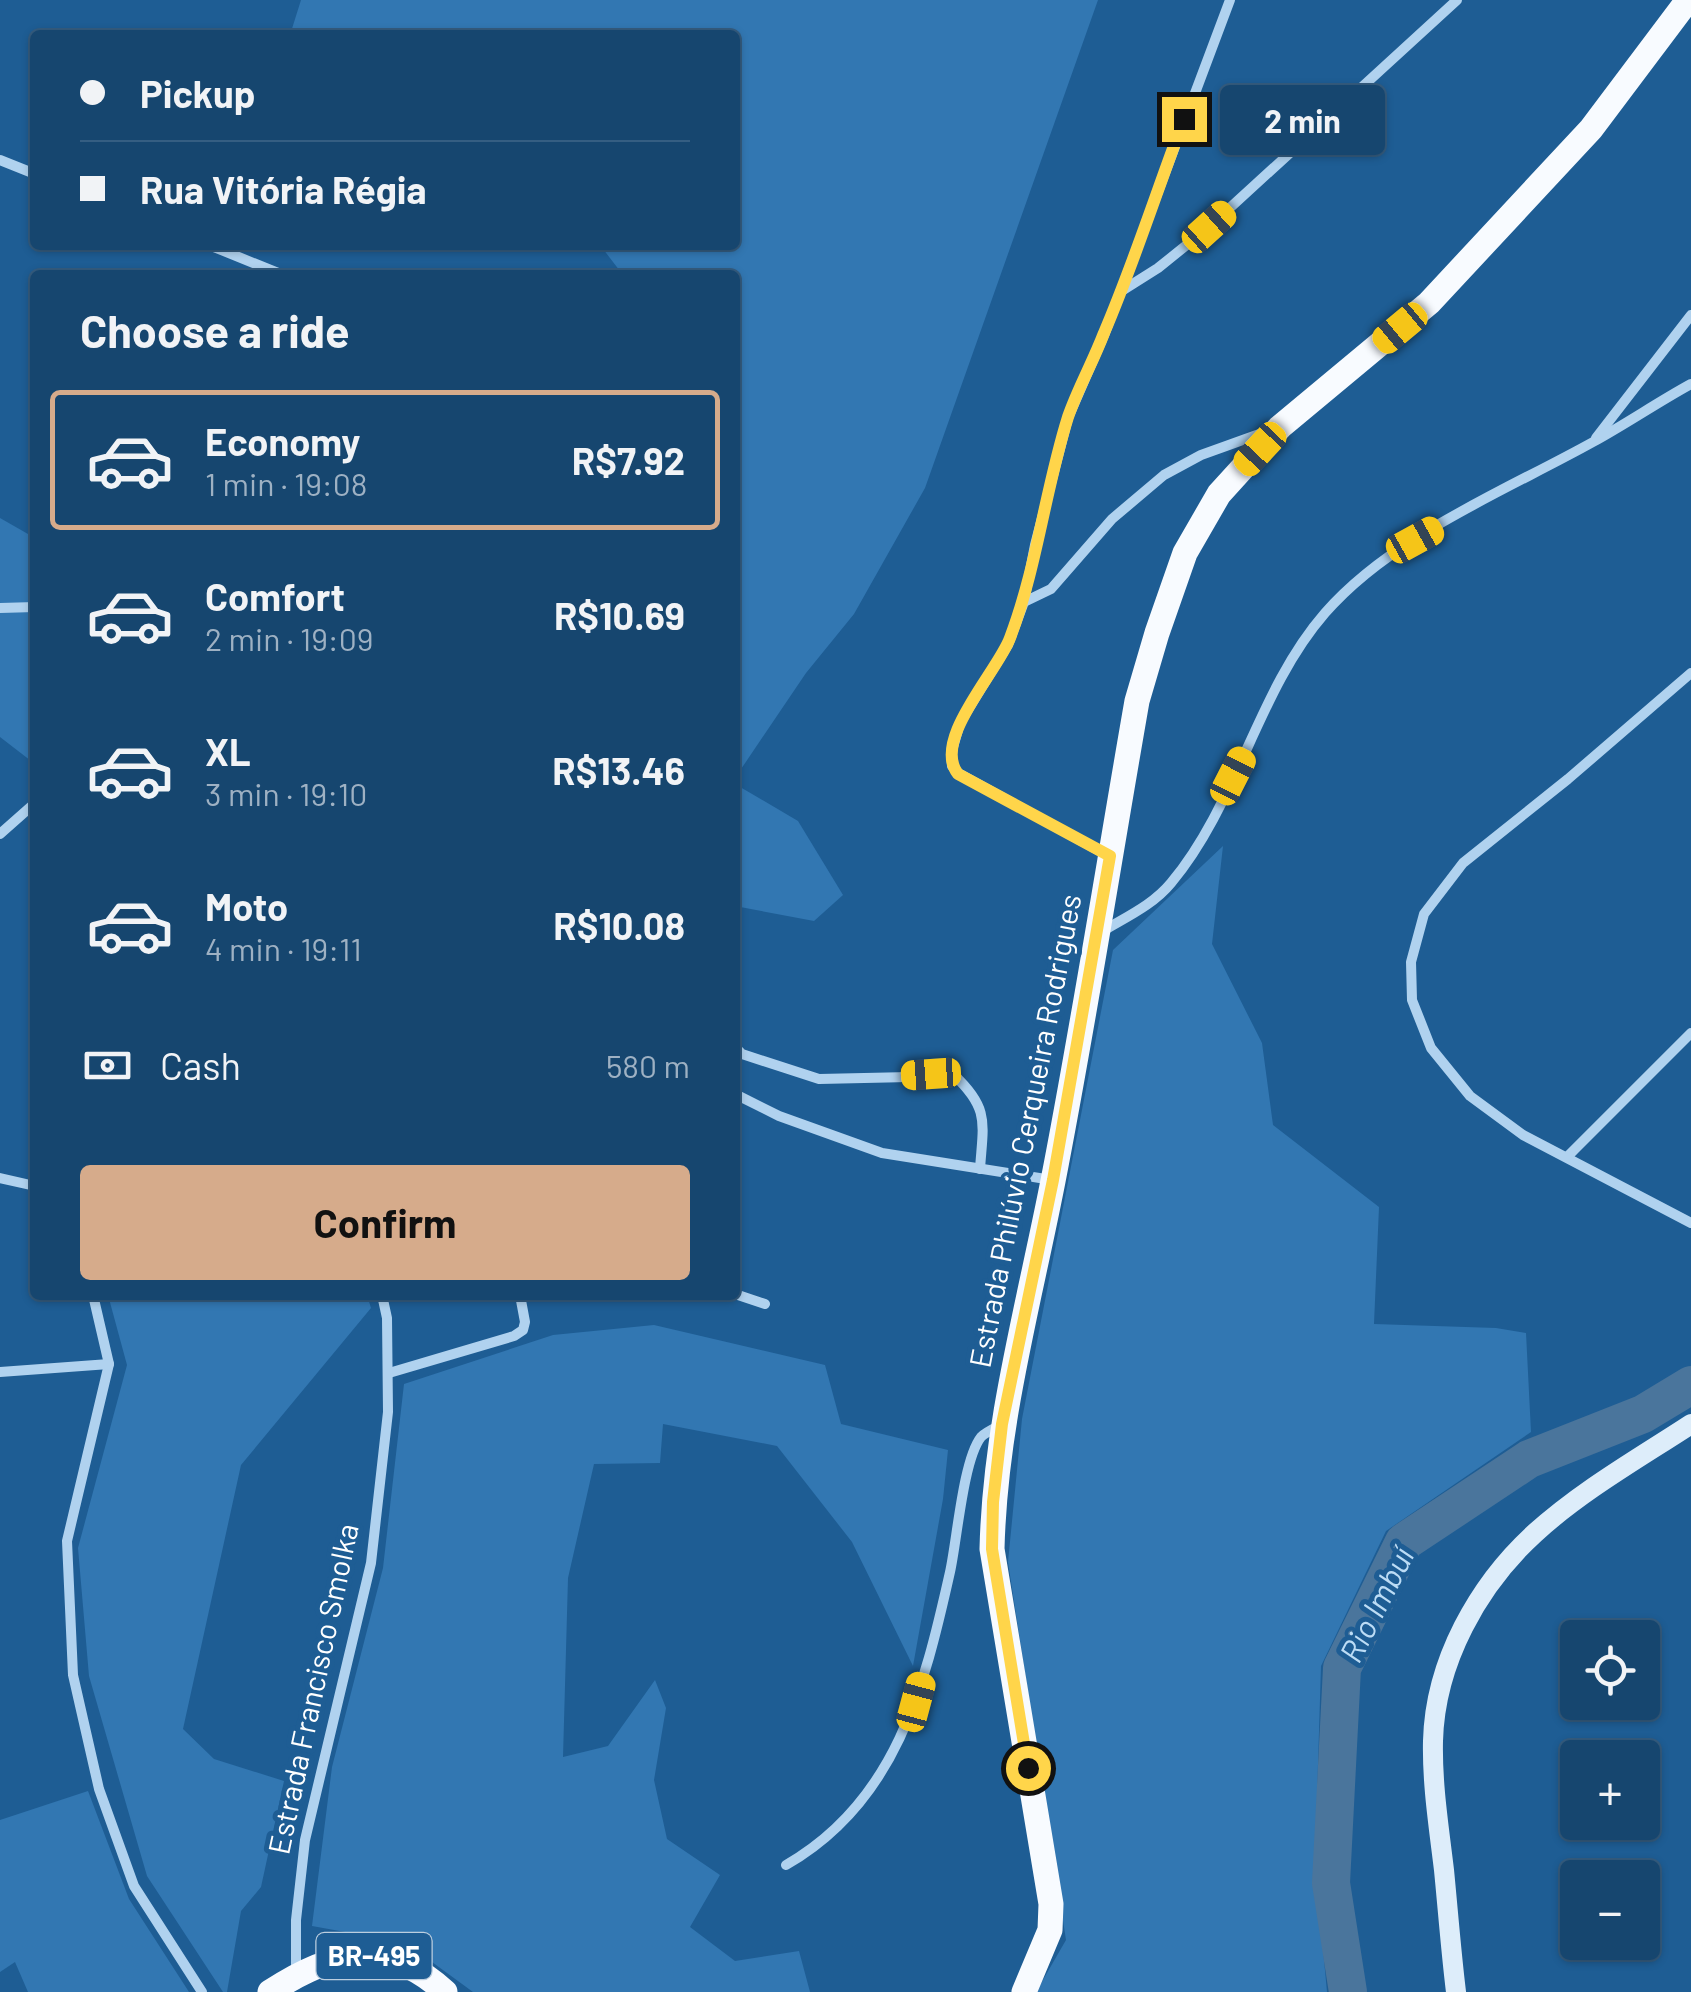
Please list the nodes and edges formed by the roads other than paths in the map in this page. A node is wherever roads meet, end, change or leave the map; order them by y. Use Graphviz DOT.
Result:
graph roads {
  1 [pos="1230,0"];
  2 [pos="1457,0"];
  3 [pos="1688,0"];
  4 [pos="0,160"];
  5 [pos="30,172"];
  6 [pos="221,250"];
  7 [pos="270,270"];
  8 [pos="1119,293"];
  9 [pos="1691,315"];
  10 [pos="1691,384"];
  11 [pos="1280,427"];
  12 [pos="1593,442"];
  13 [pos="1024,602"];
  14 [pos="30,607"];
  15 [pos="0,608"];
  16 [pos="1691,673"];
  17 [pos="30,807"];
  18 [pos="0,834"];
  19 [pos="1110,856"];
  20 [pos="1098,934"];
  21 [pos="1691,1033"];
  22 [pos="740,1052"];
  23 [pos="740,1096"];
  24 [pos="1568,1156"];
  25 [pos="980,1168"];
  26 [pos="0,1178"];
  27 [pos="1053,1180"];
  28 [pos="30,1185"];
  29 [pos="1691,1222"];
  30 [pos="740,1296"];
  31 [pos="94,1300"];
  32 [pos="383,1300"];
  33 [pos="521,1300"];
  34 [pos="765,1304"];
  35 [pos="109,1364"];
  36 [pos="0,1372"];
  37 [pos="389,1374"];
  38 [pos="1002,1424"];
  39 [pos="1691,1424"];
  40 [pos="786,1865"];
  41 [pos="296,1975"];
  42 [pos="202,1992"];
  43 [pos="270,1992"];
  44 [pos="445,1992"];
  45 [pos="1024,1992"];
  46 [pos="1456,1992"];
  1 -- 8 [label="street"];
  2 -- 8 [label="street"];
  3 -- 11 [label="main road, Estrada Philúvio Cerqueira Rodrigues"];
  4 -- 5 [label="street"];
  6 -- 7 [label="street"];
  8 -- 13 [label="street"];
  9 -- 12 [label="street"];
  10 -- 12 [label="street"];
  11 -- 13 [label="street"];
  11 -- 19 [label="main road, Estrada Philúvio Cerqueira Rodrigues"];
  12 -- 20 [label="street"];
  13 -- 19 [label="street"];
  14 -- 15 [label="street"];
  16 -- 24 [label="street"];
  17 -- 18 [label="street"];
  19 -- 20 [label="main road, Estrada Philúvio Cerqueira Rodrigues"];
  20 -- 27 [label="main road, Estrada Philúvio Cerqueira Rodrigues"];
  21 -- 24 [label="street"];
  22 -- 25 [label="street"];
  23 -- 25 [label="street"];
  24 -- 29 [label="street"];
  25 -- 27 [label="street"];
  26 -- 28 [label="street"];
  27 -- 38 [label="main road, Estrada Philúvio Cerqueira Rodrigues"];
  30 -- 34 [label="street"];
  31 -- 35 [label="street"];
  32 -- 37 [label="street, Estrada Francisco Smolka"];
  33 -- 37 [label="street"];
  35 -- 36 [label="street"];
  35 -- 42 [label="street"];
  37 -- 41 [label="street, Estrada Francisco Smolka"];
  38 -- 40 [label="street"];
  38 -- 45 [label="main road, Estrada Philúvio Cerqueira Rodrigues"];
  39 -- 46 [label="street"];
  41 -- 43 [label="main road, BR-495"];
  41 -- 44 [label="main road, BR-495"];
}
